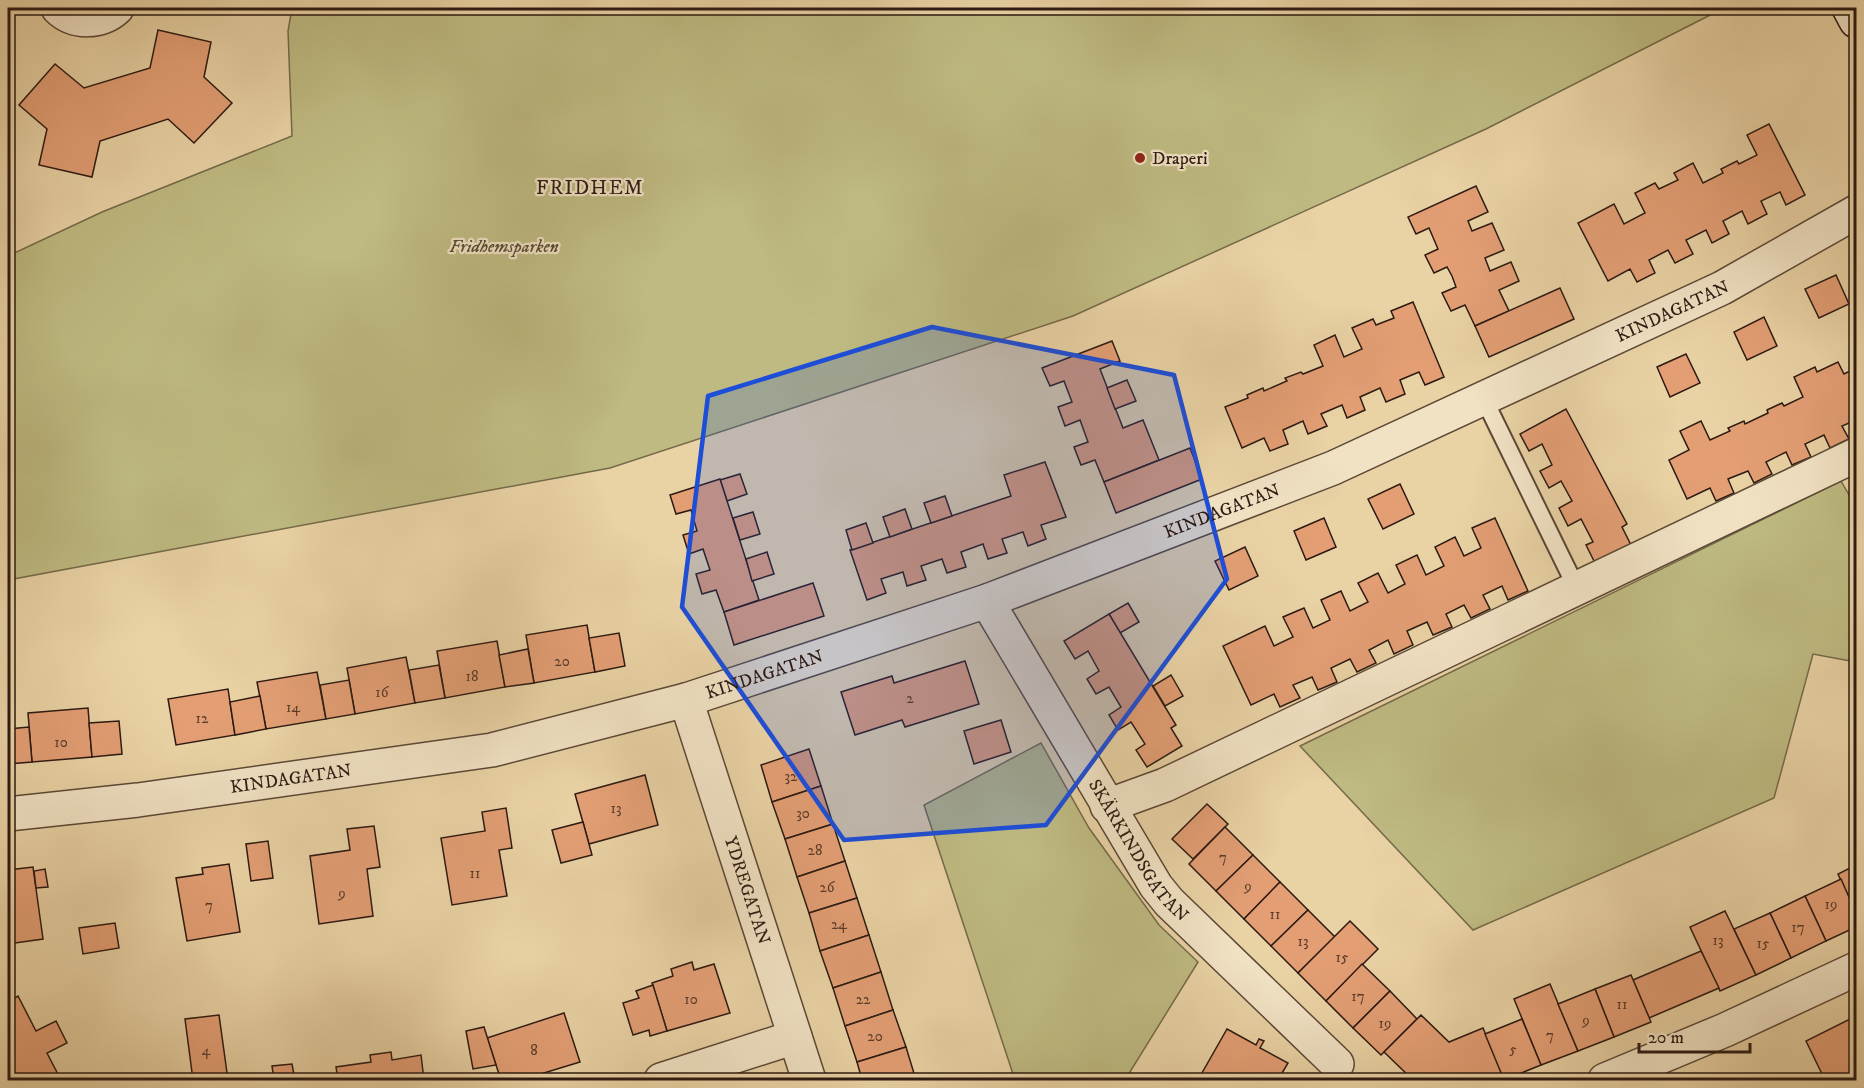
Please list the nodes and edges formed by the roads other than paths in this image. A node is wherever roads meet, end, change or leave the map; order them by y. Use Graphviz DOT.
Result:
graph roads {
  1 [pos="58,8"];
  2 [pos="117,8"];
  3 [pos="1849,8"];
  4 [pos="1857,21"];
  5 [pos="1857,212"];
  6 [pos="1484,399"];
  7 [pos="1857,455"];
  8 [pos="1577,590"];
  9 [pos="987,601"];
  10 [pos="686,700"];
  11 [pos="1107,806"];
  12 [pos="8,814"];
  13 [pos="1857,969"];
  14 [pos="795,1037"];
  15 [pos="1340,1075"];
  16 [pos="661,1080"];
  17 [pos="809,1080"];
  18 [pos="1605,1080"];
  1 -- 2 [label="street"];
  3 -- 4 [label="street"];
  5 -- 6 [label="street, KINDAGATAN"];
  6 -- 8 [label="lane"];
  6 -- 9 [label="street, KINDAGATAN"];
  7 -- 8 [label="street"];
  8 -- 11 [label="street"];
  9 -- 10 [label="street, KINDAGATAN"];
  9 -- 11 [label="street, SKÄRKINDSGATAN"];
  10 -- 12 [label="street, KINDAGATAN"];
  10 -- 14 [label="street, YDREGATAN"];
  11 -- 15 [label="street, SKÄRKINDSGATAN"];
  13 -- 18 [label="street"];
  14 -- 16 [label="street"];
  14 -- 17 [label="street, YDREGATAN"];
}
